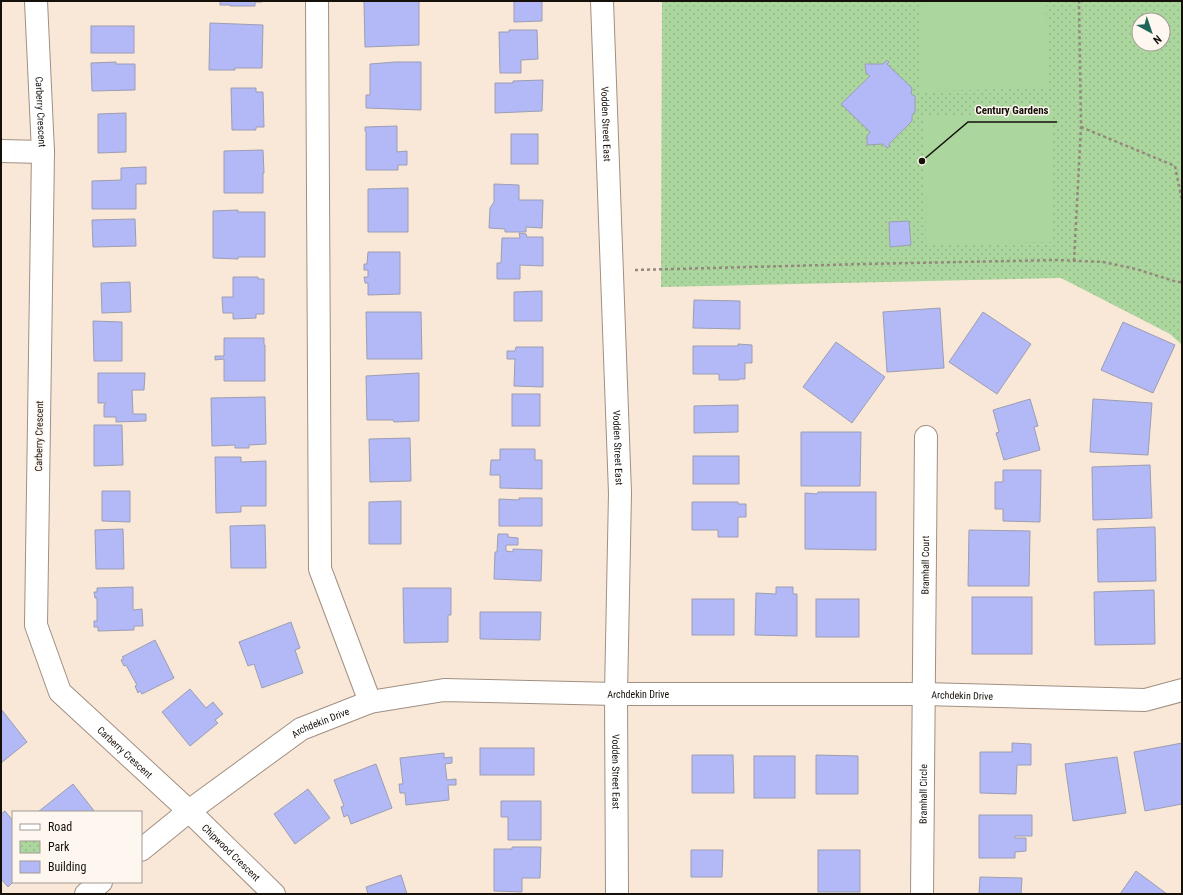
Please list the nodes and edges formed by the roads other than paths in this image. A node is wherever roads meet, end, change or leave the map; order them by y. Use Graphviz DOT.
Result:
graph roads {
  1 [pos="36,1"];
  2 [pos="317,1"];
  3 [pos="602,1"];
  4 [pos="1,151"];
  5 [pos="43,152"];
  6 [pos="926,437"];
  7 [pos="1182,690"];
  8 [pos="616,694"];
  9 [pos="924,694"];
  10 [pos="370,702"];
  11 [pos="189,811"];
  12 [pos="142,849"];
  13 [pos="100,883"];
  14 [pos="86,894"];
  15 [pos="274,894"];
  16 [pos="617,894"];
  17 [pos="922,894"];
  1 -- 5 [label="street, Carberry Crescent"];
  2 -- 10 [label="street"];
  3 -- 8 [label="street, Vodden Street East"];
  4 -- 5 [label="street"];
  5 -- 11 [label="street, Carberry Crescent"];
  6 -- 9 [label="street, Bramhall Court"];
  7 -- 9 [label="street, Archdekin Drive"];
  8 -- 9 [label="street, Archdekin Drive"];
  8 -- 10 [label="street, Archdekin Drive"];
  8 -- 16 [label="street, Vodden Street East"];
  9 -- 17 [label="street, Bramhall Circle"];
  10 -- 11 [label="street, Archdekin Drive"];
  11 -- 12 [label="street, Archdekin Drive"];
  11 -- 15 [label="street, Chipwood Crescent"];
  13 -- 14 [label="street"];
}
